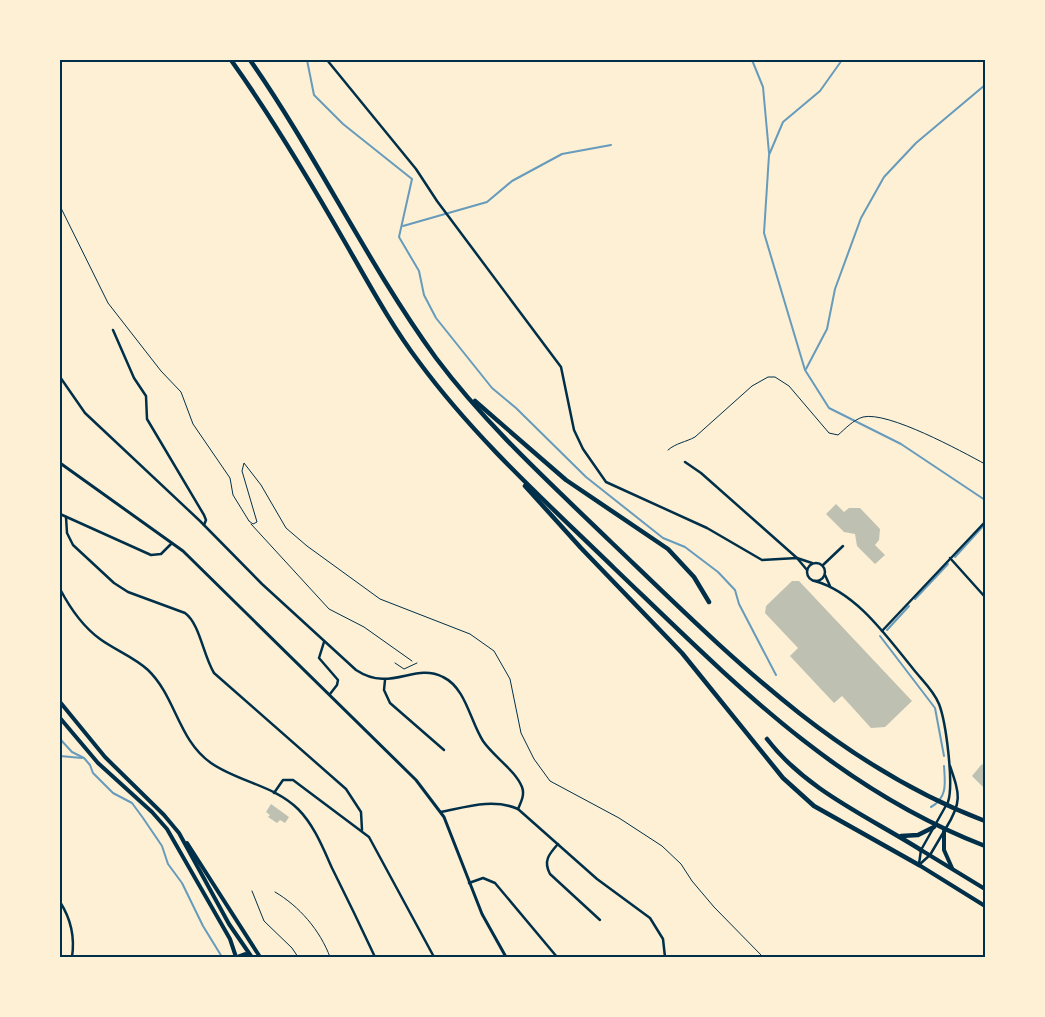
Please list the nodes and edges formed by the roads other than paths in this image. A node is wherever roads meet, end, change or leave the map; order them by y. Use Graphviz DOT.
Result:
graph roads {
  1 [pos="231,60"];
  2 [pos="250,60"];
  3 [pos="327,60"];
  4 [pos="113,330"];
  5 [pos="60,377"];
  6 [pos="464,392"];
  7 [pos="685,462"];
  8 [pos="60,463"];
  9 [pos="506,464"];
  10 [pos="60,514"];
  11 [pos="66,517"];
  12 [pos="985,522"];
  13 [pos="204,525"];
  14 [pos="172,543"];
  15 [pos="843,546"];
  16 [pos="798,558"];
  17 [pos="950,558"];
  18 [pos="812,563"];
  19 [pos="823,565"];
  20 [pos="807,570"];
  21 [pos="825,575"];
  22 [pos="815,581"];
  23 [pos="830,587"];
  24 [pos="60,589"];
  25 [pos="985,597"];
  26 [pos="709,602"];
  27 [pos="882,631"];
  28 [pos="324,642"];
  29 [pos="395,663"];
  30 [pos="416,663"];
  31 [pos="385,680"];
  32 [pos="330,694"];
  33 [pos="60,702"];
  34 [pos="60,718"];
  35 [pos="767,738"];
  36 [pos="444,750"];
  37 [pos="948,760"];
  38 [pos="274,793"];
  39 [pos="518,809"];
  40 [pos="441,812"];
  41 [pos="985,821"];
  42 [pos="934,826"];
  43 [pos="362,830"];
  44 [pos="944,831"];
  45 [pos="179,833"];
  46 [pos="899,836"];
  47 [pos="558,844"];
  48 [pos="985,846"];
  49 [pos="921,850"];
  50 [pos="930,855"];
  51 [pos="918,865"];
  52 [pos="953,869"];
  53 [pos="469,883"];
  54 [pos="985,889"];
  55 [pos="60,902"];
  56 [pos="985,906"];
  57 [pos="600,920"];
  58 [pos="72,957"];
  59 [pos="237,957"];
  60 [pos="251,957"];
  61 [pos="260,957"];
  62 [pos="375,957"];
  63 [pos="434,957"];
  64 [pos="506,957"];
  65 [pos="557,957"];
  66 [pos="665,957"];
  1 -- 9 [label="highway"];
  2 -- 6 [label="highway"];
  3 -- 16 [label="street"];
  4 -- 13 [label="street"];
  5 -- 13 [label="street"];
  6 -- 26 [label="highway"];
  6 -- 41 [label="highway"];
  7 -- 16 [label="street"];
  8 -- 14 [label="street"];
  9 -- 48 [label="highway"];
  9 -- 51 [label="highway"];
  10 -- 11 [label="street"];
  11 -- 14 [label="street"];
  11 -- 43 [label="street"];
  12 -- 17 [label="street"];
  13 -- 28 [label="street"];
  14 -- 32 [label="street"];
  15 -- 19 [label="street"];
  16 -- 18 [label="street"];
  16 -- 20 [label="street"];
  17 -- 25 [label="street"];
  17 -- 27 [label="street"];
  18 -- 19 [label="street"];
  18 -- 20 [label="street"];
  19 -- 21 [label="street"];
  20 -- 22 [label="street"];
  21 -- 22 [label="street"];
  21 -- 23 [label="street"];
  22 -- 23 [label="street"];
  23 -- 27 [label="street"];
  24 -- 38 [label="street"];
  27 -- 37 [label="street"];
  28 -- 31 [label="street"];
  28 -- 32 [label="street"];
  29 -- 30 [label="lane"];
  31 -- 36 [label="street"];
  31 -- 39 [label="street"];
  32 -- 40 [label="street"];
  33 -- 45 [label="main road"];
  34 -- 59 [label="main road"];
  35 -- 46 [label="highway"];
  37 -- 42 [label="street"];
  37 -- 44 [label="street"];
  38 -- 43 [label="street"];
  38 -- 62 [label="street"];
  39 -- 40 [label="street"];
  39 -- 47 [label="street"];
  40 -- 53 [label="street"];
  42 -- 46 [label="highway"];
  42 -- 49 [label="street"];
  43 -- 63 [label="street"];
  44 -- 50 [label="street"];
  44 -- 52 [label="main road"];
  45 -- 60 [label="main road"];
  45 -- 61 [label="main road"];
  46 -- 49 [label="highway"];
  47 -- 57 [label="street"];
  47 -- 66 [label="street"];
  49 -- 50 [label="main road"];
  49 -- 51 [label="street"];
  50 -- 51 [label="street"];
  50 -- 52 [label="main road"];
  51 -- 56 [label="main road"];
  52 -- 54 [label="main road"];
  53 -- 64 [label="street"];
  53 -- 65 [label="street"];
  55 -- 58 [label="street"];
  59 -- 60 [label="main road"];
}
